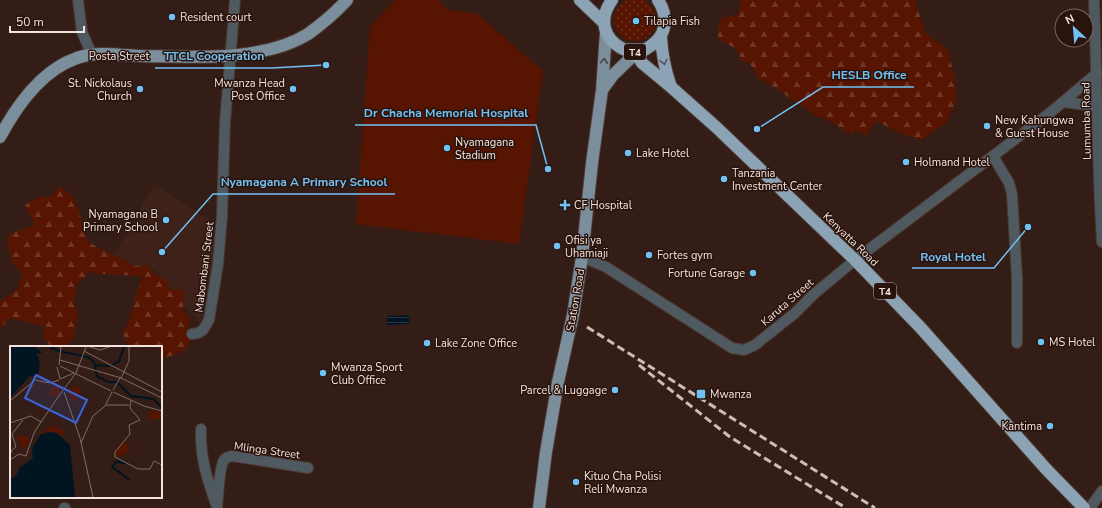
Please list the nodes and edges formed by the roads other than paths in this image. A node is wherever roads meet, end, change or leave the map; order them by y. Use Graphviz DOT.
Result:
graph roads {
  1 [pos="78,0"];
  2 [pos="235,0"];
  3 [pos="347,0"];
  4 [pos="580,0"];
  5 [pos="612,0"];
  6 [pos="658,0"];
  7 [pos="1094,0"];
  8 [pos="605,27"];
  9 [pos="661,37"];
  10 [pos="636,53"];
  11 [pos="92,54"];
  12 [pos="231,55"];
  13 [pos="1097,73"];
  14 [pos="671,87"];
  15 [pos="602,90"];
  16 [pos="1063,102"];
  17 [pos="1100,106"];
  18 [pos="0,137"];
  19 [pos="993,156"];
  20 [pos="1102,242"];
  21 [pos="582,257"];
  22 [pos="855,260"];
  23 [pos="192,334"];
  24 [pos="1017,343"];
  25 [pos="201,429"];
  26 [pos="308,468"];
  27 [pos="220,478"];
  28 [pos="208,482"];
  29 [pos="1102,491"];
  30 [pos="217,507"];
  31 [pos="539,508"];
  32 [pos="1084,508"];
  33 [pos="1090,508"];
  1 -- 11 [label="street"];
  2 -- 12 [label="street, Mabombani Street"];
  3 -- 12 [label="main road, Posta Street"];
  4 -- 8 [label="highway, T4"];
  5 -- 8 [label="highway"];
  6 -- 9 [label="highway, T4"];
  7 -- 13 [label="street, Lumumba Road"];
  8 -- 10 [label="highway, T4"];
  15 -- 8 [label="main road, Station Road, one-way"];
  9 -- 10 [label="highway, T4"];
  9 -- 14 [label="highway, T4, one-way"];
  10 -- 14 [label="highway, Kenyatta Road / T4"];
  10 -- 15 [label="main road, Station Road"];
  11 -- 12 [label="main road, Posta Street"];
  11 -- 18 [label="main road, Posta Street"];
  12 -- 23 [label="street, Mabombani Street"];
  13 -- 16 [label="street, Karuta Street"];
  13 -- 17 [label="street, Lumumba Road"];
  14 -- 22 [label="highway, Kenyatta Road / T4"];
  15 -- 21 [label="main road, Station Road"];
  16 -- 17 [label="street"];
  16 -- 19 [label="street, Karuta Street"];
  17 -- 20 [label="street, Lumumba Road"];
  19 -- 22 [label="street, Karuta Street"];
  19 -- 24 [label="street"];
  21 -- 22 [label="street, Karuta Street"];
  21 -- 31 [label="main road, Station Road"];
  22 -- 32 [label="highway, Kenyatta Road / T4"];
  25 -- 28 [label="street"];
  26 -- 27 [label="street, Mlinga Street"];
  27 -- 28 [label="street"];
  27 -- 30 [label="street"];
  28 -- 30 [label="street"];
  29 -- 33 [label="street"];
}
